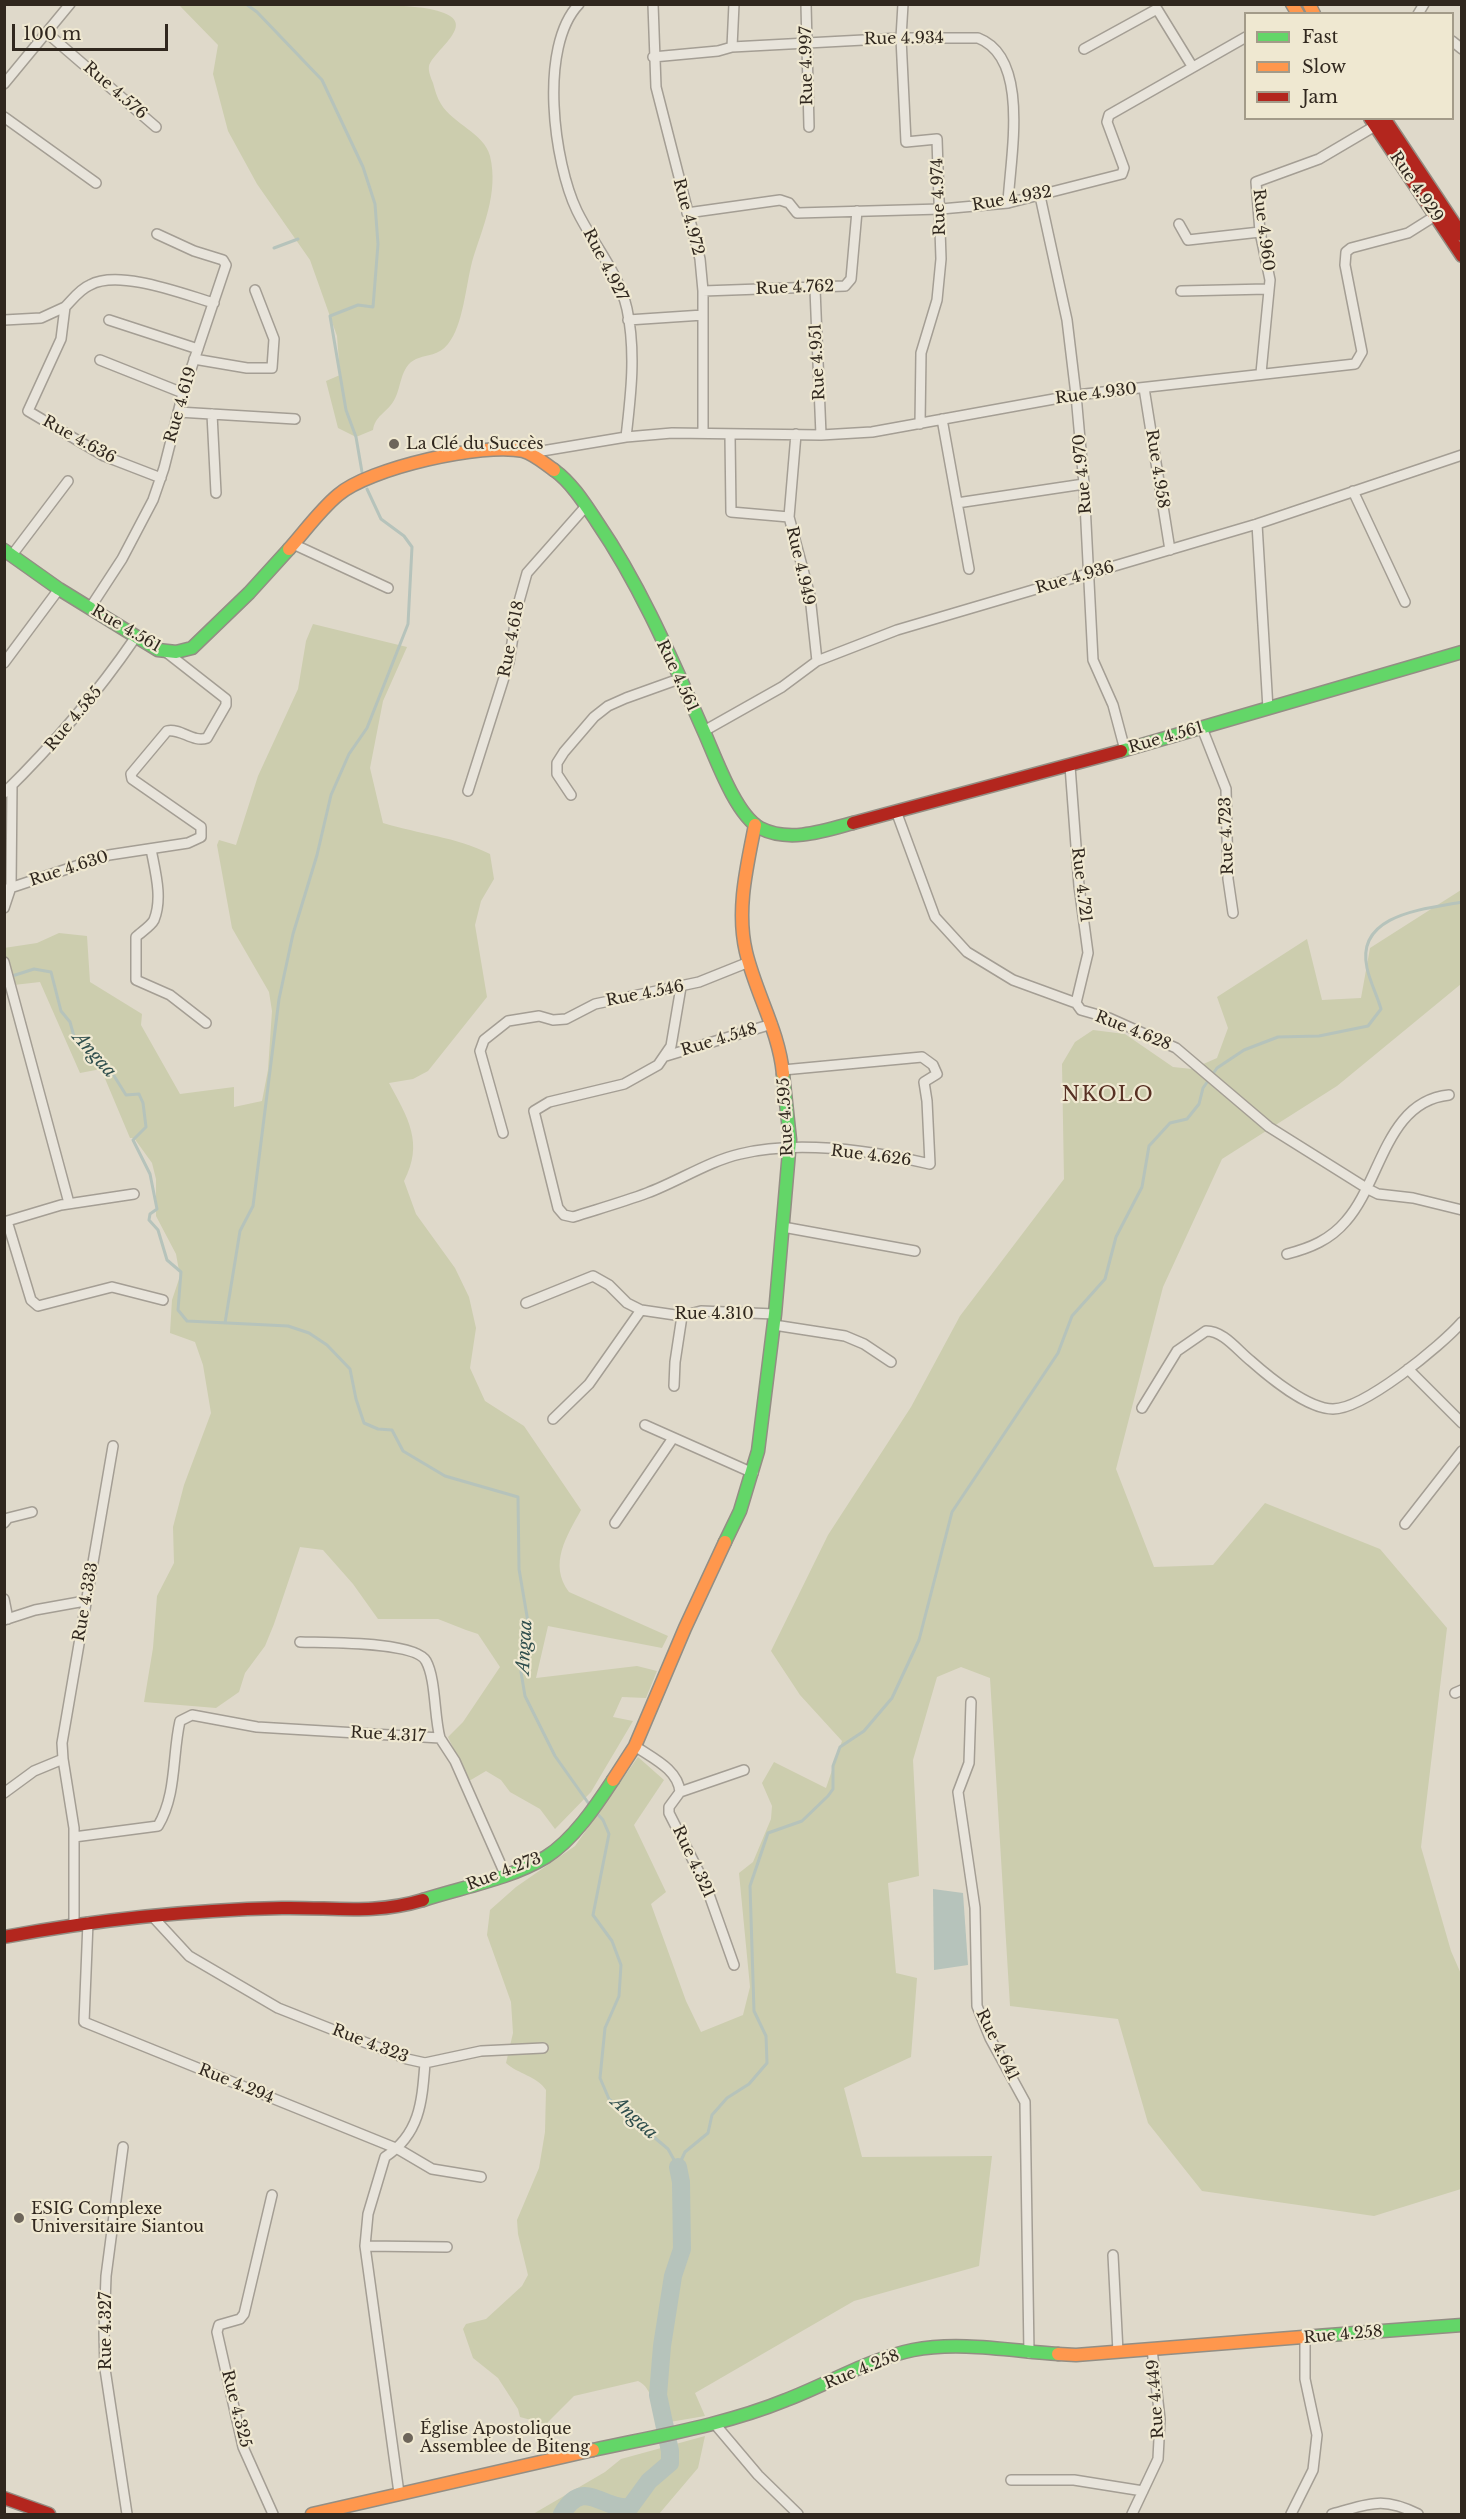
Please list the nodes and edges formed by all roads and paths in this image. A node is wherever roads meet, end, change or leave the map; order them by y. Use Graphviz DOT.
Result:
graph roads {
  1 [pos="70,4"];
  2 [pos="579,4"];
  3 [pos="653,4"];
  4 [pos="734,4"];
  5 [pos="806,4"];
  6 [pos="903,4"];
  7 [pos="1308,4"];
  8 [pos="1162,7"];
  9 [pos="1294,10"];
  10 [pos="47,33"];
  11 [pos="901,38"];
  12 [pos="1244,38"];
  13 [pos="807,42"];
  14 [pos="732,47"];
  15 [pos="1084,49"];
  16 [pos="653,57"];
  17 [pos="1192,66"];
  18 [pos="4,84"];
  19 [pos="4,117"];
  20 [pos="1377,121"];
  21 [pos="156,127"];
  22 [pos="809,127"];
  23 [pos="96,183"];
  24 [pos="1040,196"];
  25 [pos="1008,203"];
  26 [pos="941,209"];
  27 [pos="857,211"];
  28 [pos="687,213"];
  29 [pos="1435,216"];
  30 [pos="1179,224"];
  31 [pos="1260,232"];
  32 [pos="157,234"];
  33 [pos="1461,235"];
  34 [pos="1461,256"];
  35 [pos="815,289"];
  36 [pos="1267,289"];
  37 [pos="255,290"];
  38 [pos="703,291"];
  39 [pos="1181,291"];
  40 [pos="214,303"];
  41 [pos="65,307"];
  42 [pos="703,315"];
  43 [pos="4,320"];
  44 [pos="109,320"];
  45 [pos="628,320"];
  46 [pos="198,349"];
  47 [pos="194,359"];
  48 [pos="100,360"];
  49 [pos="1261,373"];
  50 [pos="1144,388"];
  51 [pos="183,393"];
  52 [pos="1076,395"];
  53 [pos="178,412"];
  54 [pos="212,414"];
  55 [pos="295,419"];
  56 [pos="942,419"];
  57 [pos="920,424"];
  58 [pos="703,433"];
  59 [pos="796,434"];
  60 [pos="821,435"];
  61 [pos="626,436"];
  62 [pos="730,436"];
  63 [pos="530,453"];
  64 [pos="1461,455"];
  65 [pos="161,478"];
  66 [pos="68,481"];
  67 [pos="1084,484"];
  68 [pos="1353,491"];
  69 [pos="216,493"];
  70 [pos="957,503"];
  71 [pos="587,505"];
  72 [pos="789,516"];
  73 [pos="1257,524"];
  74 [pos="293,544"];
  75 [pos="1170,550"];
  76 [pos="8,552"];
  77 [pos="969,568"];
  78 [pos="1090,575"];
  79 [pos="388,588"];
  80 [pos="59,589"];
  81 [pos="1405,602"];
  82 [pos="90,608"];
  83 [pos="135,638"];
  84 [pos="166,652"];
  85 [pos="1461,652"];
  86 [pos="817,661"];
  87 [pos="4,663"];
  88 [pos="679,679"];
  89 [pos="1268,709"];
  90 [pos="1202,728"];
  91 [pos="704,731"];
  92 [pos="1125,750"];
  93 [pos="1070,766"];
  94 [pos="12,785"];
  95 [pos="468,791"];
  96 [pos="4,793"];
  97 [pos="571,795"];
  98 [pos="896,811"];
  99 [pos="755,825"];
  100 [pos="151,849"];
  101 [pos="8,889"];
  102 [pos="4,908"];
  103 [pos="1233,913"];
  104 [pos="749,962"];
  105 [pos="4,963"];
  106 [pos="681,987"];
  107 [pos="1076,1003"];
  108 [pos="206,1023"];
  109 [pos="772,1024"];
  110 [pos="666,1056"];
  111 [pos="783,1070"];
  112 [pos="1449,1095"];
  113 [pos="503,1133"];
  114 [pos="790,1148"];
  115 [pos="1368,1189"];
  116 [pos="134,1194"];
  117 [pos="69,1203"];
  118 [pos="1461,1210"];
  119 [pos="6,1222"];
  120 [pos="783,1227"];
  121 [pos="915,1251"];
  122 [pos="1287,1254"];
  123 [pos="163,1300"];
  124 [pos="526,1303"];
  125 [pos="641,1310"];
  126 [pos="682,1316"];
  127 [pos="774,1320"];
  128 [pos="1461,1322"];
  129 [pos="891,1362"];
  130 [pos="1408,1369"];
  131 [pos="674,1386"];
  132 [pos="1142,1408"];
  133 [pos="553,1419"];
  134 [pos="1461,1423"];
  135 [pos="645,1425"];
  136 [pos="673,1438"];
  137 [pos="113,1446"];
  138 [pos="758,1451"];
  139 [pos="1461,1451"];
  140 [pos="753,1473"];
  141 [pos="32,1512"];
  142 [pos="4,1523"];
  143 [pos="615,1523"];
  144 [pos="1405,1524"];
  145 [pos="4,1599"];
  146 [pos="85,1601"];
  147 [pos="6,1619"];
  148 [pos="300,1642"];
  149 [pos="971,1702"];
  150 [pos="440,1738"];
  151 [pos="634,1746"];
  152 [pos="63,1759"];
  153 [pos="744,1770"];
  154 [pos="4,1792"];
  155 [pos="680,1792"];
  156 [pos="74,1837"];
  157 [pos="505,1874"];
  158 [pos="153,1917"];
  159 [pos="88,1922"];
  160 [pos="74,1924"];
  161 [pos="4,1936"];
  162 [pos="734,1965"];
  163 [pos="543,2048"];
  164 [pos="425,2063"];
  165 [pos="123,2147"];
  166 [pos="398,2149"];
  167 [pos="481,2177"];
  168 [pos="272,2195"];
  169 [pos="365,2246"];
  170 [pos="447,2247"];
  171 [pos="1113,2255"];
  172 [pos="1461,2325"];
  173 [pos="1305,2338"];
  174 [pos="1152,2349"];
  175 [pos="1118,2352"];
  176 [pos="1029,2353"];
  177 [pos="714,2423"];
  178 [pos="1011,2480"];
  179 [pos="1143,2491"];
  180 [pos="399,2493"];
  181 [pos="4,2498"];
  182 [pos="49,2514"];
  183 [pos="127,2514"];
  184 [pos="273,2514"];
  185 [pos="312,2514"];
  186 [pos="798,2514"];
  187 [pos="1132,2514"];
  188 [pos="1291,2514"];
  189 [pos="1332,2514"];
  190 [pos="1419,2514"];
  1 -- 10 [label="street"];
  2 -- 45 [label="street, Rue 4.927"];
  3 -- 16 [label="street, Rue 4.972"];
  4 -- 14 [label="street"];
  5 -- 13 [label="street, Rue 4.997"];
  6 -- 11 [label="street, Rue 4.974"];
  7 -- 9 [label="street"];
  8 -- 15 [label="street"];
  8 -- 17 [label="street"];
  10 -- 18 [label="street"];
  10 -- 21 [label="street, Rue 4.576"];
  11 -- 13 [label="street, Rue 4.934"];
  11 -- 25 [label="street, Rue 4.934"];
  11 -- 26 [label="street, Rue 4.974"];
  12 -- 17 [label="street, Rue 4.932"];
  13 -- 14 [label="street, Rue 4.934"];
  13 -- 22 [label="street, Rue 4.997"];
  14 -- 16 [label="street, Rue 4.934"];
  16 -- 28 [label="street, Rue 4.972"];
  17 -- 24 [label="street, Rue 4.932"];
  19 -- 23 [label="street"];
  20 -- 29 [label="main road, Rue 4.929"];
  20 -- 31 [label="street, Rue 4.960"];
  20 -- 33 [label="main road, Rue 4.929"];
  24 -- 25 [label="street, Rue 4.932"];
  24 -- 52 [label="street, Rue 4.970"];
  25 -- 26 [label="street, Rue 4.932"];
  26 -- 27 [label="street, Rue 4.932"];
  26 -- 57 [label="street, Rue 4.974"];
  27 -- 28 [label="street, Rue 4.932"];
  27 -- 35 [label="street, Rue 4.762"];
  28 -- 38 [label="street, Rue 4.972"];
  29 -- 34 [label="main road, Rue 4.929"];
  29 -- 49 [label="street, Rue 4.930"];
  30 -- 31 [label="street"];
  31 -- 36 [label="street, Rue 4.960"];
  32 -- 40 [label="street, Rue 4.619"];
  35 -- 38 [label="street, Rue 4.762"];
  35 -- 60 [label="street, Rue 4.951"];
  36 -- 39 [label="street"];
  36 -- 49 [label="street, Rue 4.960"];
  37 -- 47 [label="street"];
  38 -- 42 [label="street, Rue 4.972"];
  40 -- 41 [label="street"];
  40 -- 46 [label="street, Rue 4.619"];
  41 -- 43 [label="street"];
  41 -- 65 [label="street, Rue 4.636"];
  42 -- 45 [label="street"];
  42 -- 58 [label="street, Rue 4.972"];
  44 -- 46 [label="street"];
  45 -- 61 [label="street, Rue 4.927"];
  46 -- 47 [label="street, Rue 4.619"];
  47 -- 51 [label="street, Rue 4.619"];
  48 -- 51 [label="street"];
  49 -- 50 [label="street, Rue 4.930"];
  50 -- 52 [label="street, Rue 4.930"];
  50 -- 75 [label="street, Rue 4.958"];
  51 -- 53 [label="street, Rue 4.619"];
  52 -- 56 [label="street, Rue 4.930"];
  52 -- 67 [label="street, Rue 4.970"];
  53 -- 54 [label="street"];
  53 -- 65 [label="street, Rue 4.619"];
  54 -- 55 [label="street"];
  54 -- 69 [label="street"];
  56 -- 57 [label="street, Rue 4.930"];
  56 -- 70 [label="street"];
  57 -- 60 [label="street, Rue 4.930"];
  58 -- 61 [label="street, Rue 4.930"];
  58 -- 62 [label="street, Rue 4.930"];
  59 -- 60 [label="street, Rue 4.930"];
  59 -- 62 [label="street, Rue 4.930"];
  59 -- 72 [label="street, Rue 4.949"];
  61 -- 63 [label="street"];
  62 -- 72 [label="street"];
  63 -- 71 [label="main road, Rue 4.561"];
  63 -- 74 [label="main road, Rue 4.561"];
  64 -- 68 [label="street, Rue 4.936"];
  65 -- 82 [label="street, Rue 4.619"];
  66 -- 76 [label="street"];
  67 -- 70 [label="street"];
  67 -- 78 [label="street, Rue 4.970"];
  68 -- 73 [label="street, Rue 4.936"];
  68 -- 81 [label="street"];
  70 -- 77 [label="street"];
  71 -- 88 [label="main road, Rue 4.561"];
  71 -- 95 [label="street, Rue 4.618"];
  72 -- 86 [label="street, Rue 4.949"];
  73 -- 75 [label="street, Rue 4.936"];
  73 -- 89 [label="street"];
  74 -- 79 [label="street"];
  74 -- 84 [label="main road, Rue 4.561"];
  75 -- 78 [label="street, Rue 4.936"];
  76 -- 80 [label="main road, Rue 4.561"];
  78 -- 86 [label="street, Rue 4.936"];
  78 -- 92 [label="street, Rue 4.970"];
  80 -- 82 [label="main road, Rue 4.561"];
  80 -- 87 [label="street"];
  82 -- 83 [label="main road, Rue 4.561"];
  83 -- 84 [label="main road, Rue 4.561"];
  83 -- 94 [label="street, Rue 4.585"];
  84 -- 100 [label="street, Rue 4.630"];
  85 -- 89 [label="main road, Rue 4.561"];
  86 -- 91 [label="street, Rue 4.936"];
  88 -- 91 [label="main road, Rue 4.561"];
  88 -- 97 [label="street"];
  89 -- 90 [label="main road, Rue 4.561"];
  90 -- 92 [label="main road, Rue 4.561"];
  90 -- 103 [label="street, Rue 4.723"];
  91 -- 99 [label="main road, Rue 4.561"];
  92 -- 93 [label="main road, Rue 4.561"];
  93 -- 98 [label="main road, Rue 4.561"];
  93 -- 107 [label="street, Rue 4.721"];
  94 -- 96 [label="street, Rue 4.585"];
  94 -- 101 [label="street"];
  98 -- 99 [label="main road, Rue 4.561"];
  98 -- 107 [label="street, Rue 4.628"];
  99 -- 104 [label="main road, Rue 4.595"];
  100 -- 101 [label="street, Rue 4.630"];
  100 -- 108 [label="street"];
  101 -- 102 [label="street"];
  104 -- 106 [label="street, Rue 4.546"];
  104 -- 109 [label="main road, Rue 4.595"];
  105 -- 117 [label="street"];
  106 -- 110 [label="street"];
  106 -- 113 [label="street, Rue 4.546"];
  107 -- 115 [label="street, Rue 4.628"];
  109 -- 110 [label="street, Rue 4.548"];
  109 -- 111 [label="main road, Rue 4.595"];
  110 -- 114 [label="street, Rue 4.626"];
  111 -- 114 [label="main road, Rue 4.595"];
  111 -- 114 [label="street, Rue 4.626"];
  112 -- 115 [label="street"];
  114 -- 120 [label="main road, Rue 4.595"];
  115 -- 118 [label="street, Rue 4.628"];
  115 -- 122 [label="street"];
  116 -- 117 [label="street"];
  117 -- 119 [label="street"];
  119 -- 123 [label="street"];
  120 -- 121 [label="street"];
  120 -- 127 [label="main road, Rue 4.595"];
  124 -- 125 [label="street, Rue 4.310"];
  125 -- 126 [label="street, Rue 4.310"];
  125 -- 133 [label="street"];
  126 -- 127 [label="street, Rue 4.310"];
  126 -- 131 [label="street"];
  127 -- 129 [label="street, Rue 4.310"];
  127 -- 138 [label="main road, Rue 4.595"];
  128 -- 130 [label="street"];
  130 -- 132 [label="street"];
  130 -- 134 [label="street"];
  135 -- 136 [label="street"];
  136 -- 140 [label="street"];
  136 -- 143 [label="street"];
  137 -- 146 [label="street, Rue 4.333"];
  138 -- 140 [label="main road, Rue 4.273"];
  139 -- 144 [label="street"];
  140 -- 151 [label="main road, Rue 4.273"];
  141 -- 142 [label="street"];
  145 -- 147 [label="street"];
  146 -- 147 [label="street"];
  146 -- 152 [label="street, Rue 4.333"];
  148 -- 150 [label="street"];
  149 -- 176 [label="street, Rue 4.641"];
  150 -- 156 [label="street, Rue 4.317"];
  150 -- 157 [label="street, Rue 4.317"];
  151 -- 155 [label="street"];
  151 -- 157 [label="main road, Rue 4.273"];
  152 -- 154 [label="street"];
  152 -- 156 [label="street"];
  153 -- 155 [label="street"];
  155 -- 162 [label="street, Rue 4.321"];
  156 -- 160 [label="street"];
  157 -- 158 [label="main road, Rue 4.273"];
  158 -- 159 [label="main road, Rue 4.273"];
  158 -- 164 [label="street, Rue 4.323"];
  159 -- 160 [label="main road, Rue 4.273"];
  159 -- 166 [label="street, Rue 4.294"];
  160 -- 161 [label="main road, Rue 4.273"];
  163 -- 164 [label="street"];
  164 -- 166 [label="street, Rue 4.323"];
  165 -- 183 [label="street, Rue 4.327"];
  166 -- 167 [label="street, Rue 4.294"];
  166 -- 169 [label="street, Rue 4.323"];
  168 -- 184 [label="street, Rue 4.325"];
  169 -- 170 [label="street"];
  169 -- 180 [label="street, Rue 4.323"];
  171 -- 175 [label="street"];
  172 -- 173 [label="main road, Rue 4.258"];
  173 -- 174 [label="main road, Rue 4.258"];
  173 -- 188 [label="street"];
  174 -- 175 [label="main road, Rue 4.258"];
  174 -- 179 [label="street, Rue 4.449"];
  175 -- 176 [label="main road, Rue 4.258"];
  176 -- 177 [label="main road, Rue 4.258"];
  177 -- 180 [label="main road, Rue 4.258"];
  177 -- 186 [label="street"];
  178 -- 179 [label="street"];
  179 -- 187 [label="street, Rue 4.449"];
  180 -- 185 [label="main road, Rue 4.258"];
  181 -- 182 [label="main road"];
  189 -- 190 [label="street"];
}
